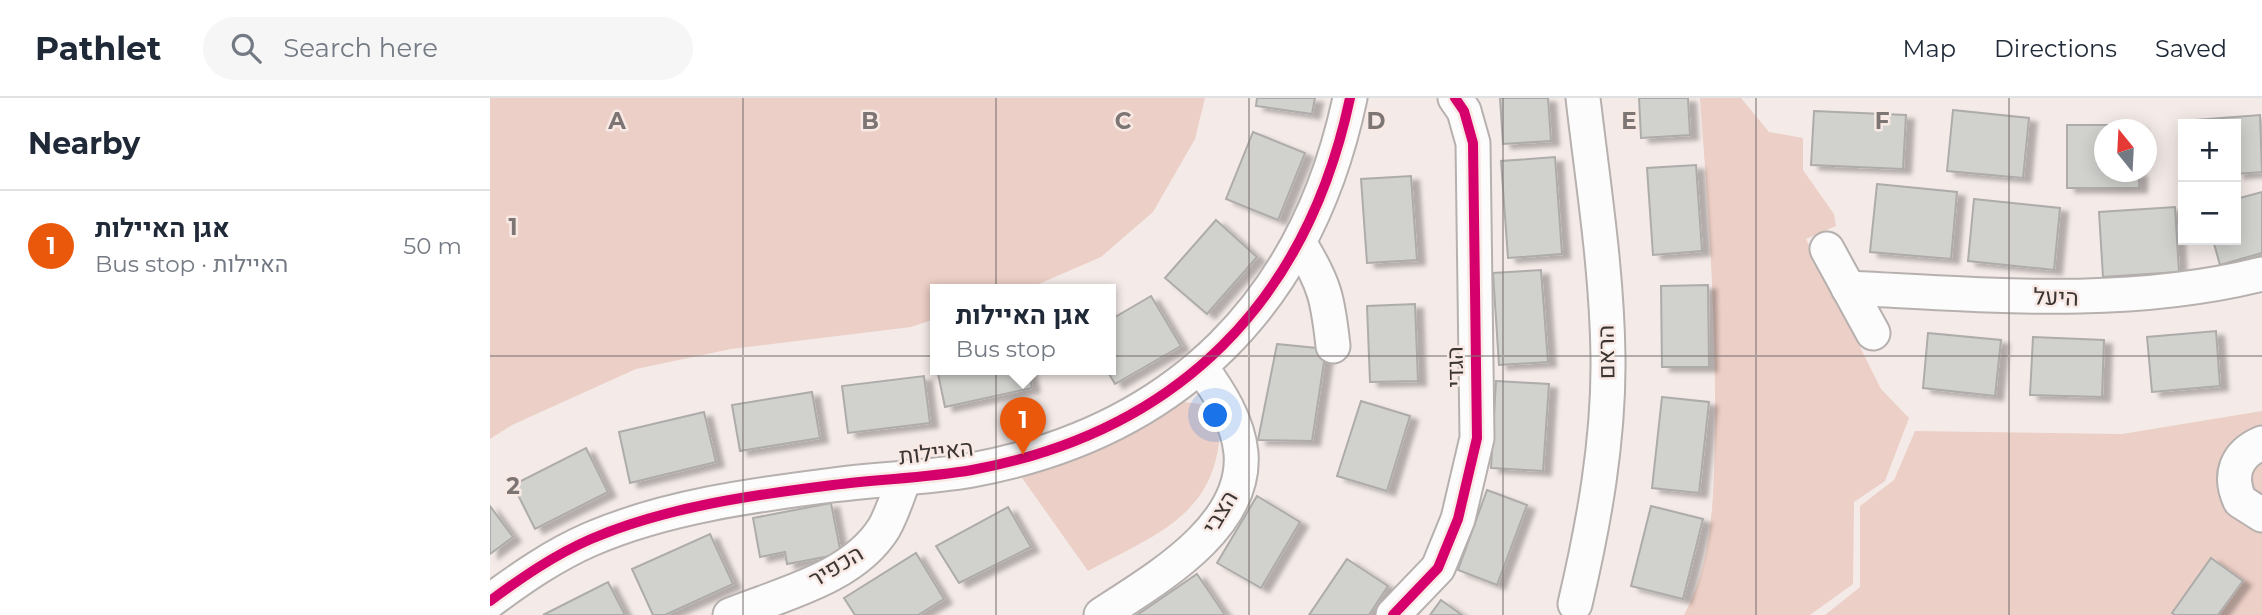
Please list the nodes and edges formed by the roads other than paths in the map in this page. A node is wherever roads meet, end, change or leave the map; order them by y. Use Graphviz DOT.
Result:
graph roads {
  1 [pos="1350,98"];
  2 [pos="1455,98"];
  3 [pos="1583,98"];
  4 [pos="1300,244"];
  5 [pos="1827,249"];
  6 [pos="2262,274"];
  7 [pos="1848,288"];
  8 [pos="1873,333"];
  9 [pos="1333,346"];
  10 [pos="1201,367"];
  11 [pos="2262,443"];
  12 [pos="905,477"];
  13 [pos="2262,515"];
  14 [pos="490,601"];
  15 [pos="1575,604"];
  16 [pos="730,615"];
  17 [pos="1101,615"];
  18 [pos="1393,615"];
  1 -- 4 [label="street, האיילות"];
  2 -- 18 [label="street, הגדי"];
  3 -- 15 [label="street, הראם"];
  4 -- 9 [label="street"];
  4 -- 10 [label="street, האיילות"];
  5 -- 7 [label="street"];
  6 -- 7 [label="street, היעל"];
  7 -- 8 [label="street"];
  10 -- 12 [label="street, האיילות"];
  10 -- 17 [label="street, הצבי"];
  11 -- 13 [label="street"];
  12 -- 14 [label="street, האיילות"];
  12 -- 16 [label="street, הכפיר"];
}
